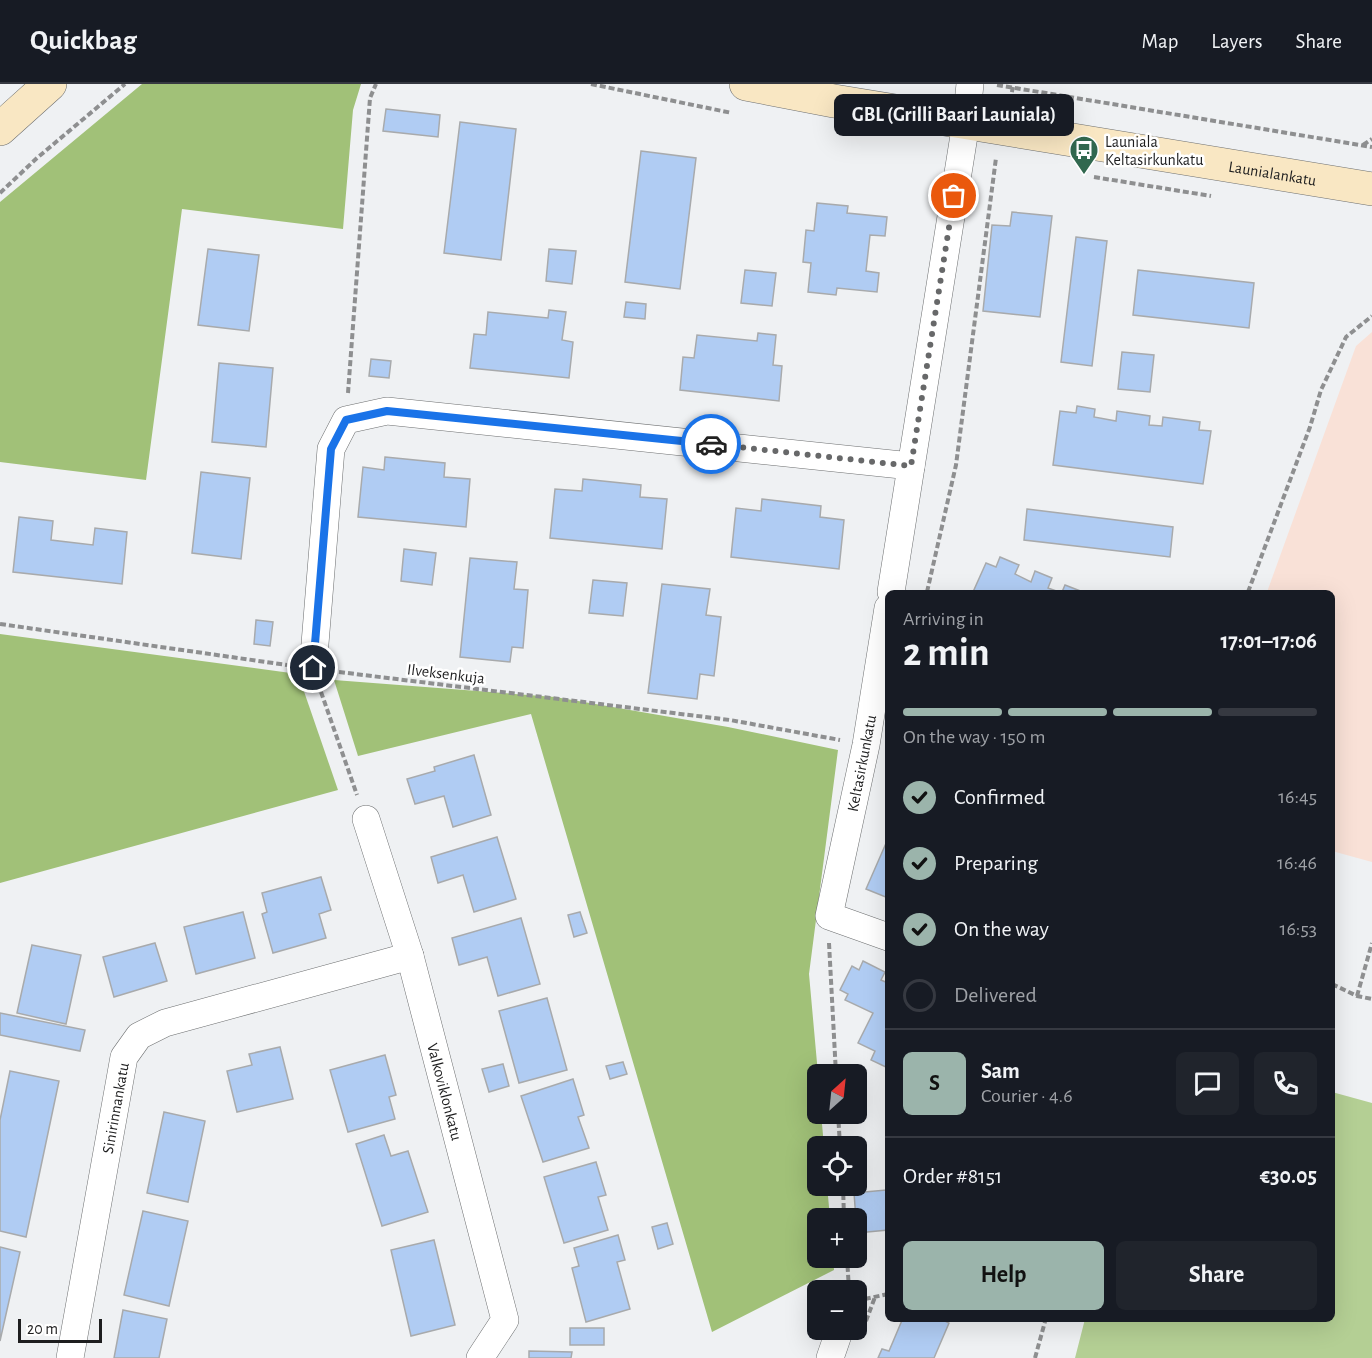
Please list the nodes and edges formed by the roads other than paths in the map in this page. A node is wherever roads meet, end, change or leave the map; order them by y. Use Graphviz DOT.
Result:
graph roads {
  1 [pos="50,84"];
  2 [pos="746,84"];
  3 [pos="970,84"];
  4 [pos="966,123"];
  5 [pos="0,129"];
  6 [pos="1372,189"];
  7 [pos="911,466"];
  8 [pos="891,590"];
  9 [pos="885,627"];
  10 [pos="313,668"];
  11 [pos="366,819"];
  12 [pos="885,936"];
  13 [pos="410,956"];
  14 [pos="836,1340"];
  15 [pos="70,1358"];
  16 [pos="480,1358"];
  17 [pos="830,1358"];
  1 -- 5 [label="street"];
  2 -- 4 [label="street, Launialankatu"];
  3 -- 4 [label="street"];
  4 -- 6 [label="street, Launialankatu"];
  4 -- 7 [label="street"];
  7 -- 8 [label="street"];
  7 -- 10 [label="street"];
  9 -- 12 [label="street, Keltasirkunkatu"];
  11 -- 13 [label="street, Valkoviklonkatu"];
  13 -- 15 [label="street, Sinirinnankatu"];
  13 -- 16 [label="street, Valkoviklonkatu"];
  14 -- 17 [label="street"];
}
